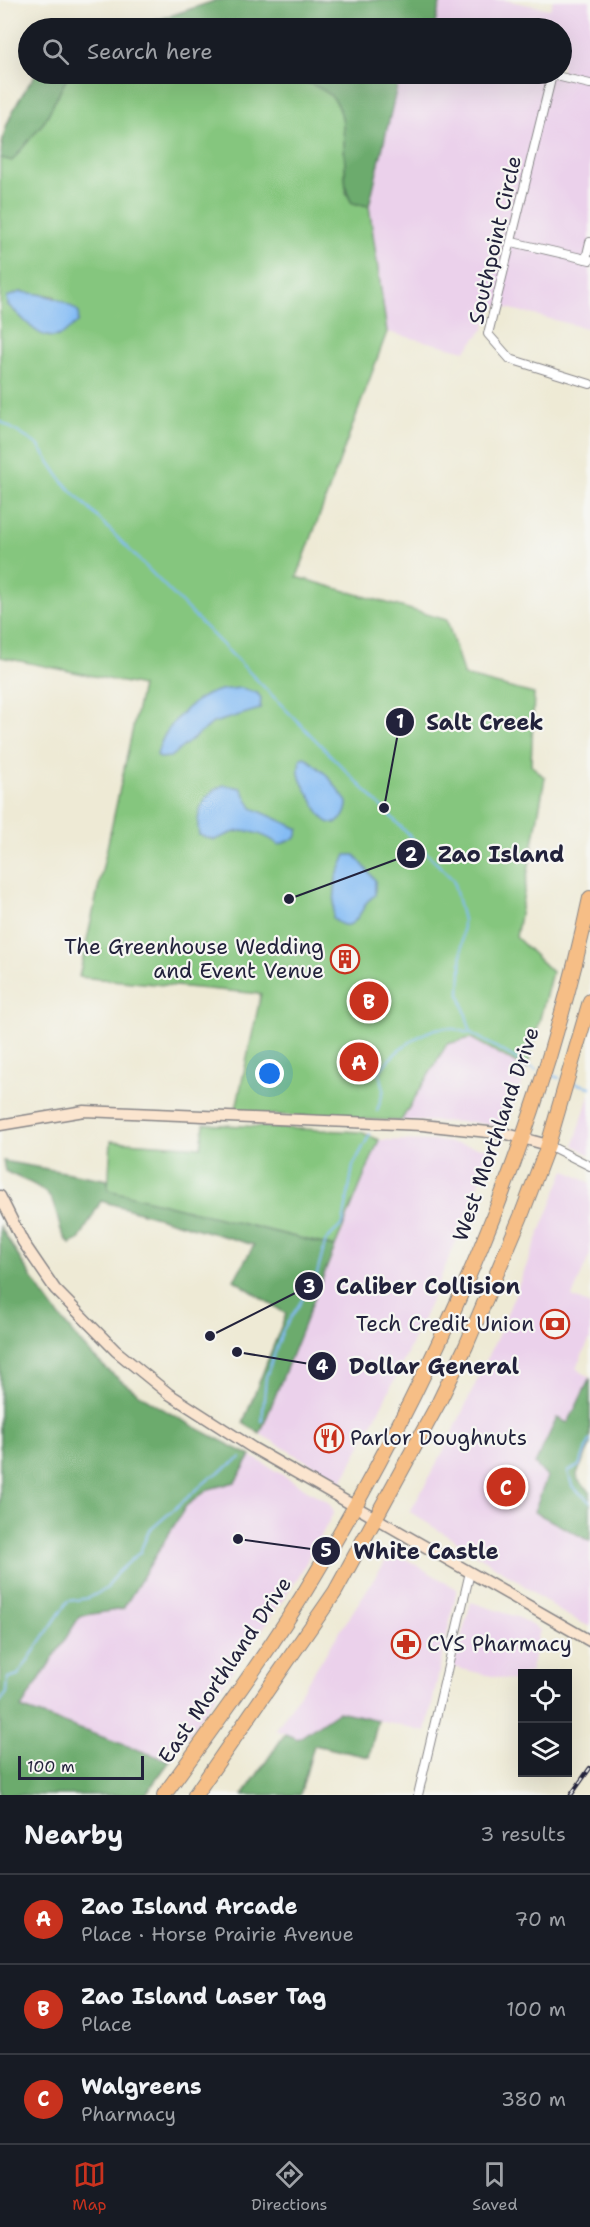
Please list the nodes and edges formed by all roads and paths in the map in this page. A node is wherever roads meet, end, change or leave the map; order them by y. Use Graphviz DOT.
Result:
graph roads {
  1 [pos="572,80"];
  2 [pos="550,84"];
  3 [pos="590,84"];
  4 [pos="512,242"];
  5 [pos="590,242"];
  6 [pos="588,259"];
  7 [pos="590,384"];
  8 [pos="590,898"];
  9 [pos="590,1001"];
  10 [pos="0,1125"];
  11 [pos="522,1137"];
  12 [pos="548,1145"];
  13 [pos="590,1166"];
  14 [pos="0,1196"];
  15 [pos="354,1505"];
  16 [pos="377,1518"];
  17 [pos="470,1572"];
  18 [pos="590,1641"];
  19 [pos="164,1795"];
  20 [pos="195,1795"];
  21 [pos="418,1795"];
  1 -- 3 [label="street, Southpoint Circle"];
  2 -- 4 [label="street, Southpoint Circle"];
  4 -- 6 [label="street"];
  4 -- 7 [label="street, Southpoint Circle"];
  5 -- 6 [label="street"];
  8 -- 11 [label="highway, West Morthland Drive"];
  9 -- 12 [label="highway"];
  10 -- 11 [label="main road"];
  11 -- 12 [label="main road"];
  11 -- 15 [label="highway, West Morthland Drive"];
  12 -- 13 [label="street"];
  12 -- 16 [label="highway"];
  14 -- 15 [label="main road"];
  15 -- 16 [label="main road"];
  15 -- 19 [label="highway, East Morthland Drive"];
  16 -- 17 [label="main road"];
  16 -- 20 [label="highway"];
  17 -- 18 [label="main road"];
  17 -- 21 [label="street"];
}
